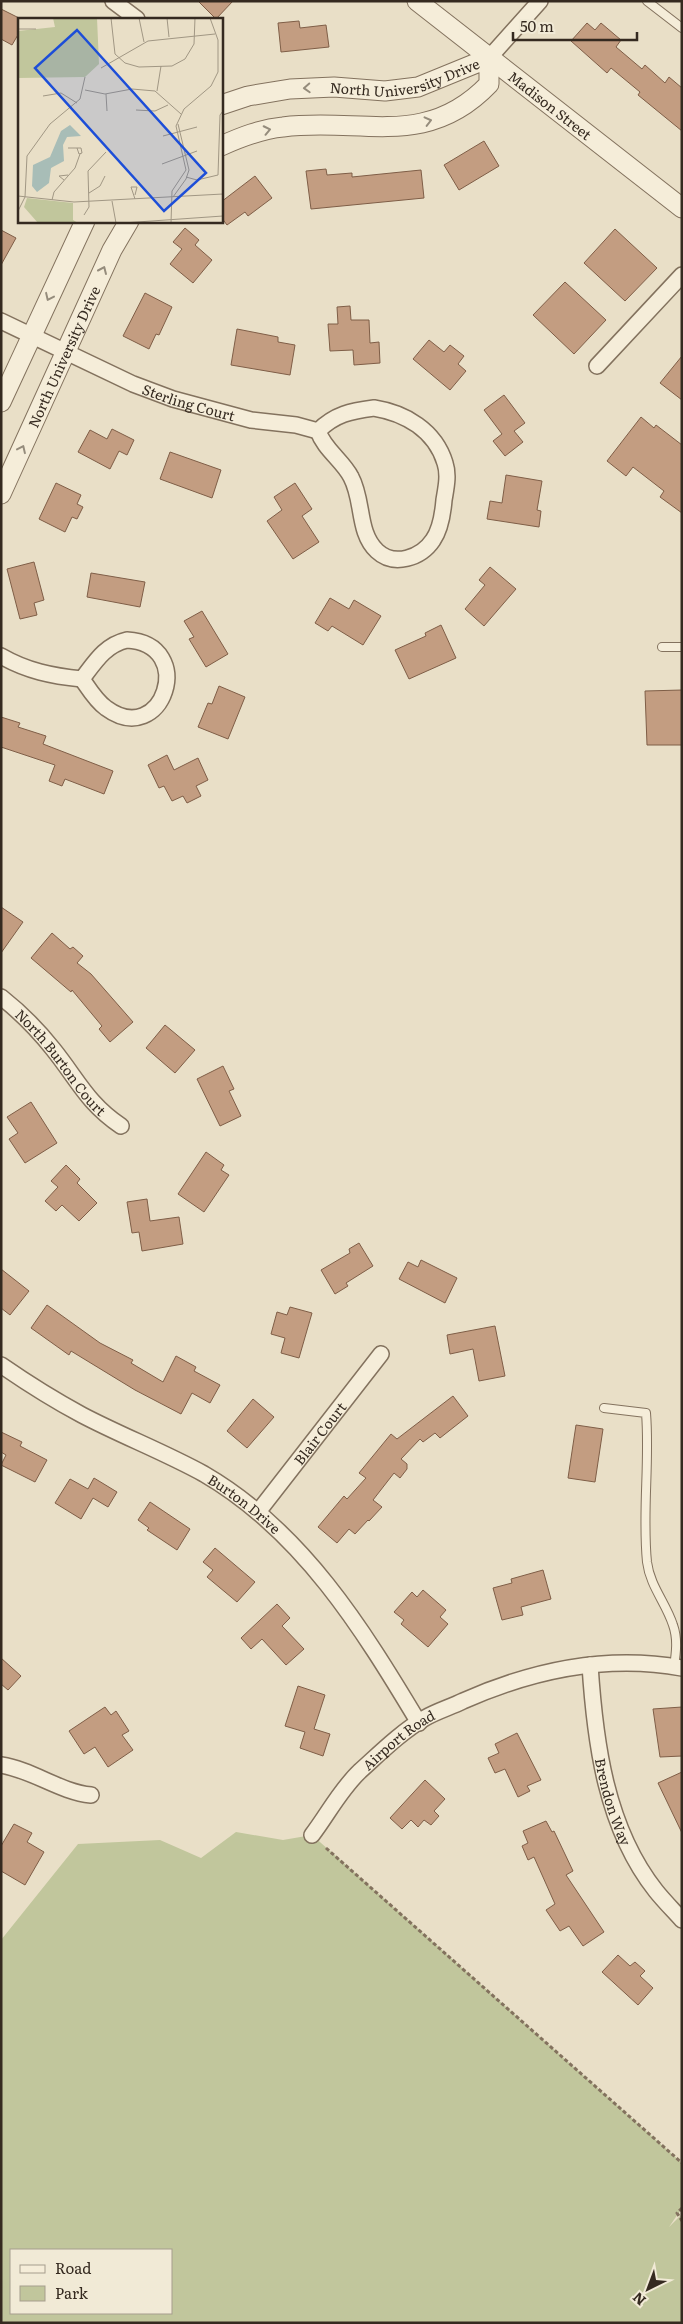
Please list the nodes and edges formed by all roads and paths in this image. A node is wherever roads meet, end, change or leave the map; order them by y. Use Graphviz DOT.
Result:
graph roads {
  1 [pos="113,1"];
  2 [pos="417,1"];
  3 [pos="540,1"];
  4 [pos="648,1"];
  5 [pos="136,18"];
  6 [pos="682,28"];
  7 [pos="489,58"];
  8 [pos="222,105"];
  9 [pos="222,146"];
  10 [pos="682,208"];
  11 [pos="85,222"];
  12 [pos="128,222"];
  13 [pos="682,274"];
  14 [pos="1,321"];
  15 [pos="32,335"];
  16 [pos="66,352"];
  17 [pos="597,366"];
  18 [pos="1,402"];
  19 [pos="318,432"];
  20 [pos="1,494"];
  21 [pos="662,647"];
  22 [pos="682,647"];
  23 [pos="1,656"];
  24 [pos="82,679"];
  25 [pos="1,997"];
  26 [pos="121,1126"];
  27 [pos="381,1354"];
  28 [pos="1,1365"];
  29 [pos="604,1408"];
  30 [pos="258,1512"];
  31 [pos="590,1665"];
  32 [pos="678,1668"];
  33 [pos="419,1723"];
  34 [pos="1,1765"];
  35 [pos="91,1795"];
  36 [pos="312,1835"];
  37 [pos="326,1848"];
  38 [pos="682,1920"];
  39 [pos="682,2163"];
  40 [pos="682,2208"];
  41 [pos="682,2222"];
  1 -- 5 [label="street"];
  2 -- 7 [label="street, Madison Street"];
  3 -- 7 [label="street"];
  4 -- 6 [label="lane"];
  7 -- 8 [label="street, North University Drive, one-way"];
  9 -- 7 [label="street, North University Drive, one-way"];
  7 -- 10 [label="street, Madison Street"];
  11 -- 15 [label="street, one-way"];
  16 -- 12 [label="street, North University Drive, one-way"];
  13 -- 17 [label="street"];
  14 -- 15 [label="street, Sterling Court"];
  15 -- 16 [label="street, Sterling Court"];
  15 -- 18 [label="street"];
  16 -- 19 [label="street, Sterling Court"];
  20 -- 16 [label="street, North University Drive, one-way"];
  19 -- 19 [label="street"];
  21 -- 22 [label="lane"];
  23 -- 24 [label="street"];
  24 -- 24 [label="street"];
  25 -- 26 [label="street, North Burton Court"];
  27 -- 30 [label="street, Blair Court"];
  28 -- 30 [label="street, Burton Drive"];
  29 -- 32 [label="lane"];
  30 -- 33 [label="street, Burton Drive"];
  31 -- 32 [label="street, Airport Road"];
  31 -- 33 [label="street, Airport Road"];
  31 -- 38 [label="street, Brendon Way"];
  33 -- 36 [label="street, Airport Road"];
  34 -- 35 [label="street"];
  37 -- 39 [label="path"];
  40 -- 41 [label="path"];
}
